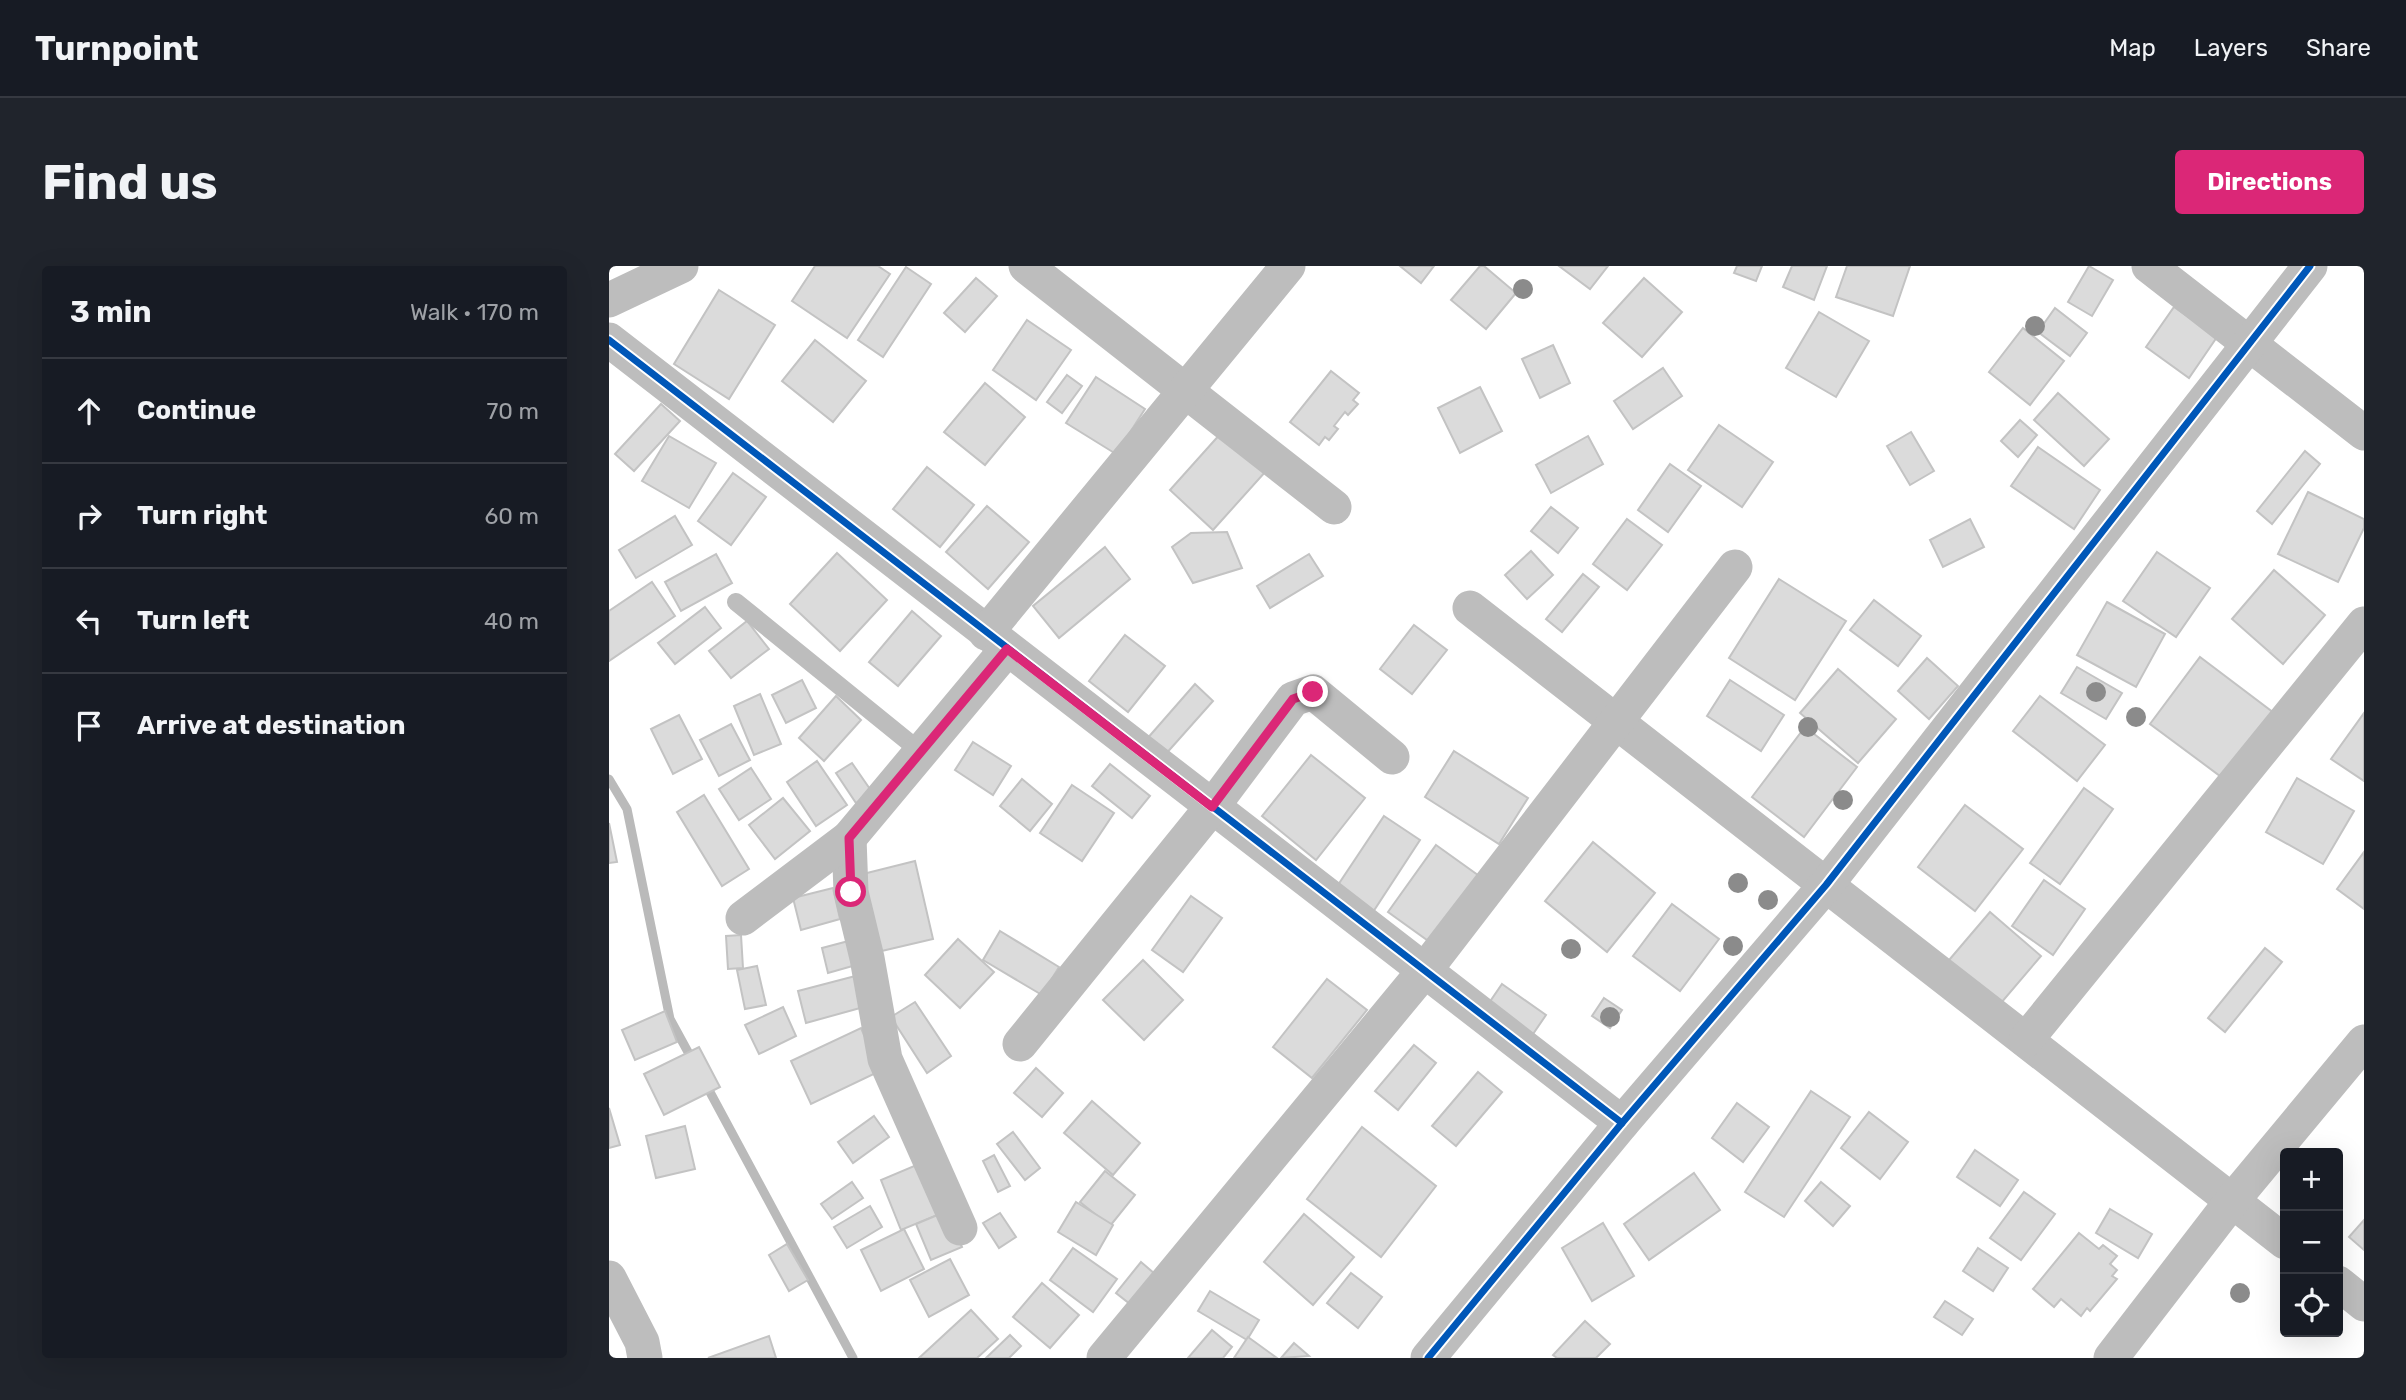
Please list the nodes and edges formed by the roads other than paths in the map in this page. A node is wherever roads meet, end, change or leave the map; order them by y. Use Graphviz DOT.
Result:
graph roads {
  1 [pos="681,266"];
  2 [pos="1026,266"];
  3 [pos="1289,266"];
  4 [pos="2150,266"];
  5 [pos="2310,266"];
  6 [pos="609,300"];
  7 [pos="609,340"];
  8 [pos="2249,344"];
  9 [pos="1187,391"];
  10 [pos="2364,433"];
  11 [pos="1334,507"];
  12 [pos="1735,567"];
  13 [pos="736,602"];
  14 [pos="1470,608"];
  15 [pos="2364,624"];
  16 [pos="996,641"];
  17 [pos="1616,722"];
  18 [pos="921,752"];
  19 [pos="1392,757"];
  20 [pos="1212,807"];
  21 [pos="849,838"];
  22 [pos="1826,885"];
  23 [pos="743,918"];
  24 [pos="1425,970"];
  25 [pos="2026,1040"];
  26 [pos="2364,1042"];
  27 [pos="1020,1044"];
  28 [pos="1622,1123"];
  29 [pos="2232,1201"];
  30 [pos="960,1228"];
  31 [pos="2280,1238"];
  32 [pos="609,1279"];
  33 [pos="2343,1287"];
  34 [pos="2364,1304"];
  35 [pos="645,1358"];
  36 [pos="1104,1358"];
  37 [pos="1428,1358"];
  38 [pos="2111,1358"];
  1 -- 6 [label="street"];
  2 -- 9 [label="street"];
  3 -- 9 [label="street"];
  4 -- 8 [label="street"];
  5 -- 8 [label="street"];
  7 -- 16 [label="street"];
  8 -- 10 [label="street"];
  8 -- 22 [label="street"];
  9 -- 11 [label="street"];
  9 -- 16 [label="street"];
  12 -- 17 [label="street"];
  13 -- 18 [label="lane"];
  14 -- 17 [label="street"];
  15 -- 25 [label="street"];
  16 -- 18 [label="street"];
  16 -- 20 [label="street"];
  17 -- 22 [label="street"];
  17 -- 24 [label="street"];
  18 -- 21 [label="street"];
  19 -- 20 [label="street"];
  20 -- 24 [label="street"];
  20 -- 27 [label="street"];
  21 -- 23 [label="street"];
  21 -- 30 [label="street"];
  22 -- 25 [label="street"];
  22 -- 28 [label="street"];
  24 -- 28 [label="street"];
  24 -- 36 [label="street"];
  25 -- 29 [label="street"];
  26 -- 29 [label="street"];
  28 -- 37 [label="street"];
  29 -- 31 [label="street"];
  29 -- 38 [label="street"];
  32 -- 35 [label="street"];
  33 -- 34 [label="street"];
}
